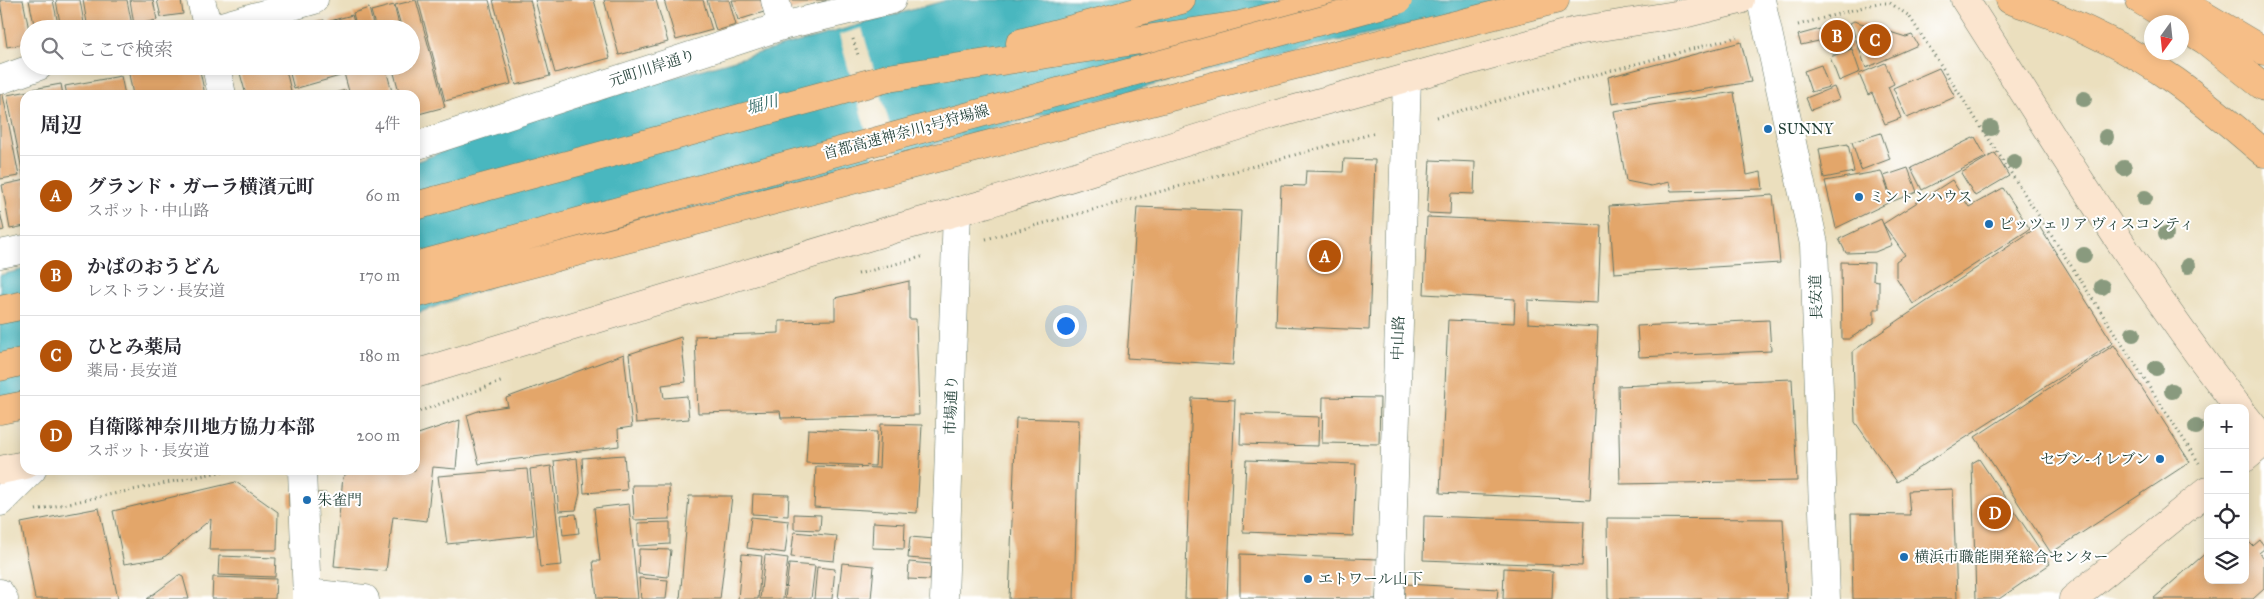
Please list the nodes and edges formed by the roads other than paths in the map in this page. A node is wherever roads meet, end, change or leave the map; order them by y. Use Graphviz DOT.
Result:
graph roads {
  1 [pos="201,0"];
  2 [pos="314,0"];
  3 [pos="775,0"];
  4 [pos="892,0"];
  5 [pos="1181,0"];
  6 [pos="1339,0"];
  7 [pos="1398,0"];
  8 [pos="1555,0"];
  9 [pos="1740,0"];
  10 [pos="1761,0"];
  11 [pos="1965,0"];
  12 [pos="2010,0"];
  13 [pos="2140,0"];
  14 [pos="2178,0"];
  15 [pos="2165,15"];
  16 [pos="207,20"];
  17 [pos="242,20"];
  18 [pos="782,26"];
  19 [pos="2189,30"];
  20 [pos="2264,51"];
  21 [pos="20,73"];
  22 [pos="218,75"];
  23 [pos="888,78"];
  24 [pos="1407,78"];
  25 [pos="0,80"];
  26 [pos="2264,87"];
  27 [pos="221,90"];
  28 [pos="420,144"];
  29 [pos="2264,153"];
  30 [pos="420,205"];
  31 [pos="957,210"];
  32 [pos="20,250"];
  33 [pos="0,254"];
  34 [pos="420,265"];
  35 [pos="420,293"];
  36 [pos="20,306"];
  37 [pos="0,310"];
  38 [pos="20,362"];
  39 [pos="0,367"];
  40 [pos="420,372"];
  41 [pos="2235,404"];
  42 [pos="20,406"];
  43 [pos="0,410"];
  44 [pos="2249,421"];
  45 [pos="2264,441"];
  46 [pos="2249,454"];
  47 [pos="20,466"];
  48 [pos="0,470"];
  49 [pos="27,475"];
  50 [pos="302,475"];
  51 [pos="2204,478"];
  52 [pos="0,502"];
  53 [pos="0,593"];
  54 [pos="307,596"];
  55 [pos="4,599"];
  56 [pos="366,599"];
  57 [pos="944,599"];
  58 [pos="1390,599"];
  59 [pos="1826,599"];
  60 [pos="2073,599"];
  1 -- 16 [label="street"];
  2 -- 17 [label="street"];
  3 -- 18 [label="street"];
  4 -- 18 [label="street, 元町川岸通り"];
  5 -- 23 [label="highway"];
  6 -- 23 [label="highway"];
  7 -- 34 [label="highway, 首都高速神奈川3号狩場線, bridge"];
  8 -- 35 [label="highway, bridge"];
  9 -- 24 [label="street"];
  10 -- 59 [label="street, 長安道"];
  11 -- 41 [label="street"];
  12 -- 29 [label="highway"];
  13 -- 15 [label="highway"];
  14 -- 20 [label="highway"];
  18 -- 28 [label="street, 元町川岸通り"];
  19 -- 26 [label="highway"];
  21 -- 25 [label="street"];
  22 -- 27 [label="street"];
  23 -- 30 [label="highway, bridge"];
  24 -- 31 [label="street"];
  24 -- 58 [label="street, 中山路"];
  31 -- 40 [label="street"];
  31 -- 57 [label="street, 市場通り"];
  32 -- 33 [label="street"];
  36 -- 37 [label="highway"];
  38 -- 39 [label="highway"];
  42 -- 43 [label="highway"];
  44 -- 45 [label="street"];
  45 -- 46 [label="street"];
  47 -- 48 [label="street"];
  49 -- 52 [label="street"];
  50 -- 54 [label="street"];
  51 -- 60 [label="street"];
  53 -- 55 [label="street"];
  54 -- 56 [label="street"];
}
